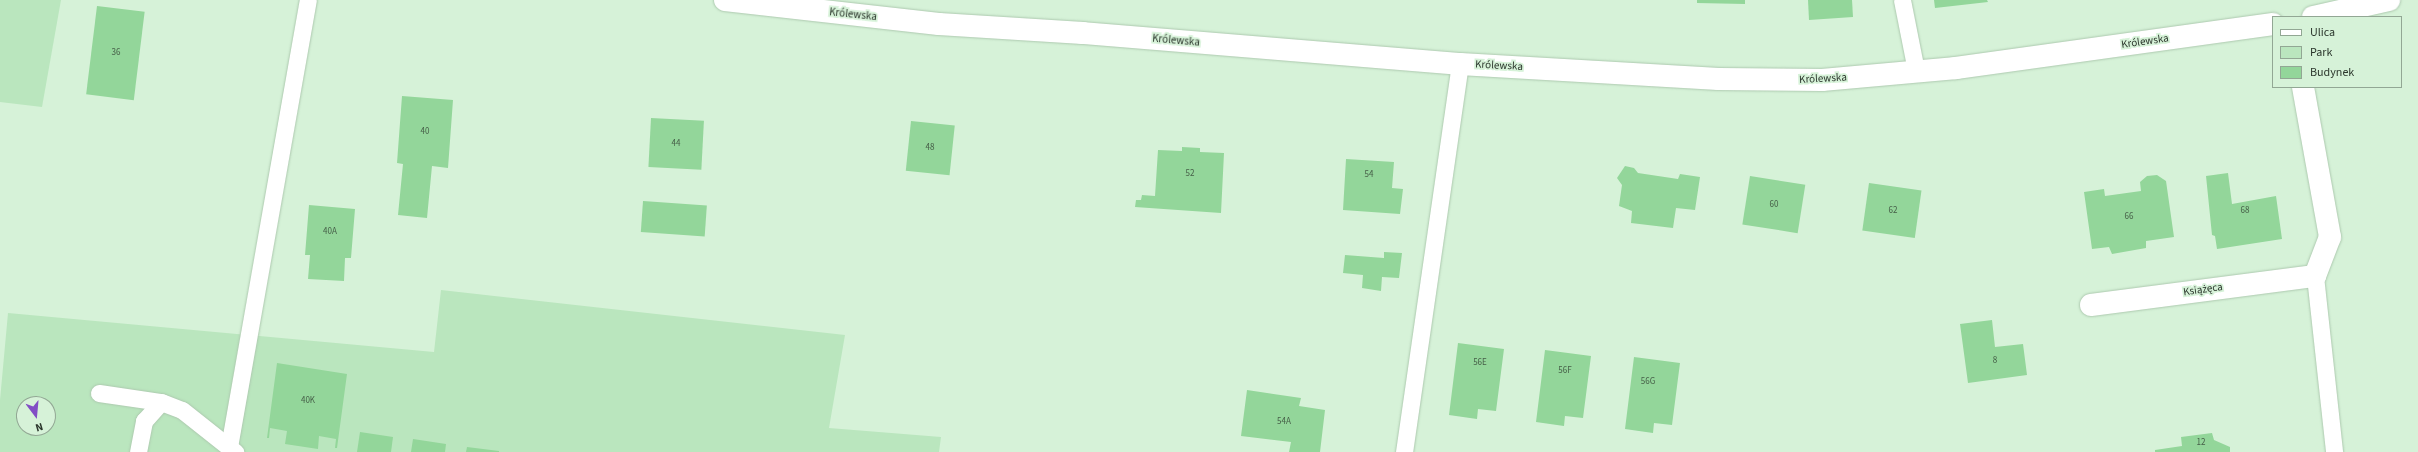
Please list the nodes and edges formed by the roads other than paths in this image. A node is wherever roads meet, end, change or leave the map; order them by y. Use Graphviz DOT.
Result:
graph roads {
  1 [pos="308,0"];
  2 [pos="725,0"];
  3 [pos="1902,0"];
  4 [pos="2389,0"];
  5 [pos="2317,16"];
  6 [pos="2272,24"];
  7 [pos="1460,64"];
  8 [pos="1916,71"];
  9 [pos="2304,88"];
  10 [pos="2315,276"];
  11 [pos="2091,305"];
  12 [pos="98,393"];
  13 [pos="160,402"];
  14 [pos="232,450"];
  15 [pos="138,452"];
  16 [pos="1404,452"];
  17 [pos="2334,452"];
  1 -- 14 [label="lane"];
  2 -- 7 [label="street, Królewska"];
  3 -- 8 [label="lane"];
  4 -- 5 [label="street"];
  6 -- 8 [label="street, Królewska"];
  7 -- 8 [label="street, Królewska"];
  7 -- 16 [label="lane"];
  9 -- 10 [label="street"];
  10 -- 11 [label="street, Książęca"];
  10 -- 17 [label="lane"];
  12 -- 13 [label="lane"];
  13 -- 14 [label="lane"];
  13 -- 15 [label="lane"];
}
